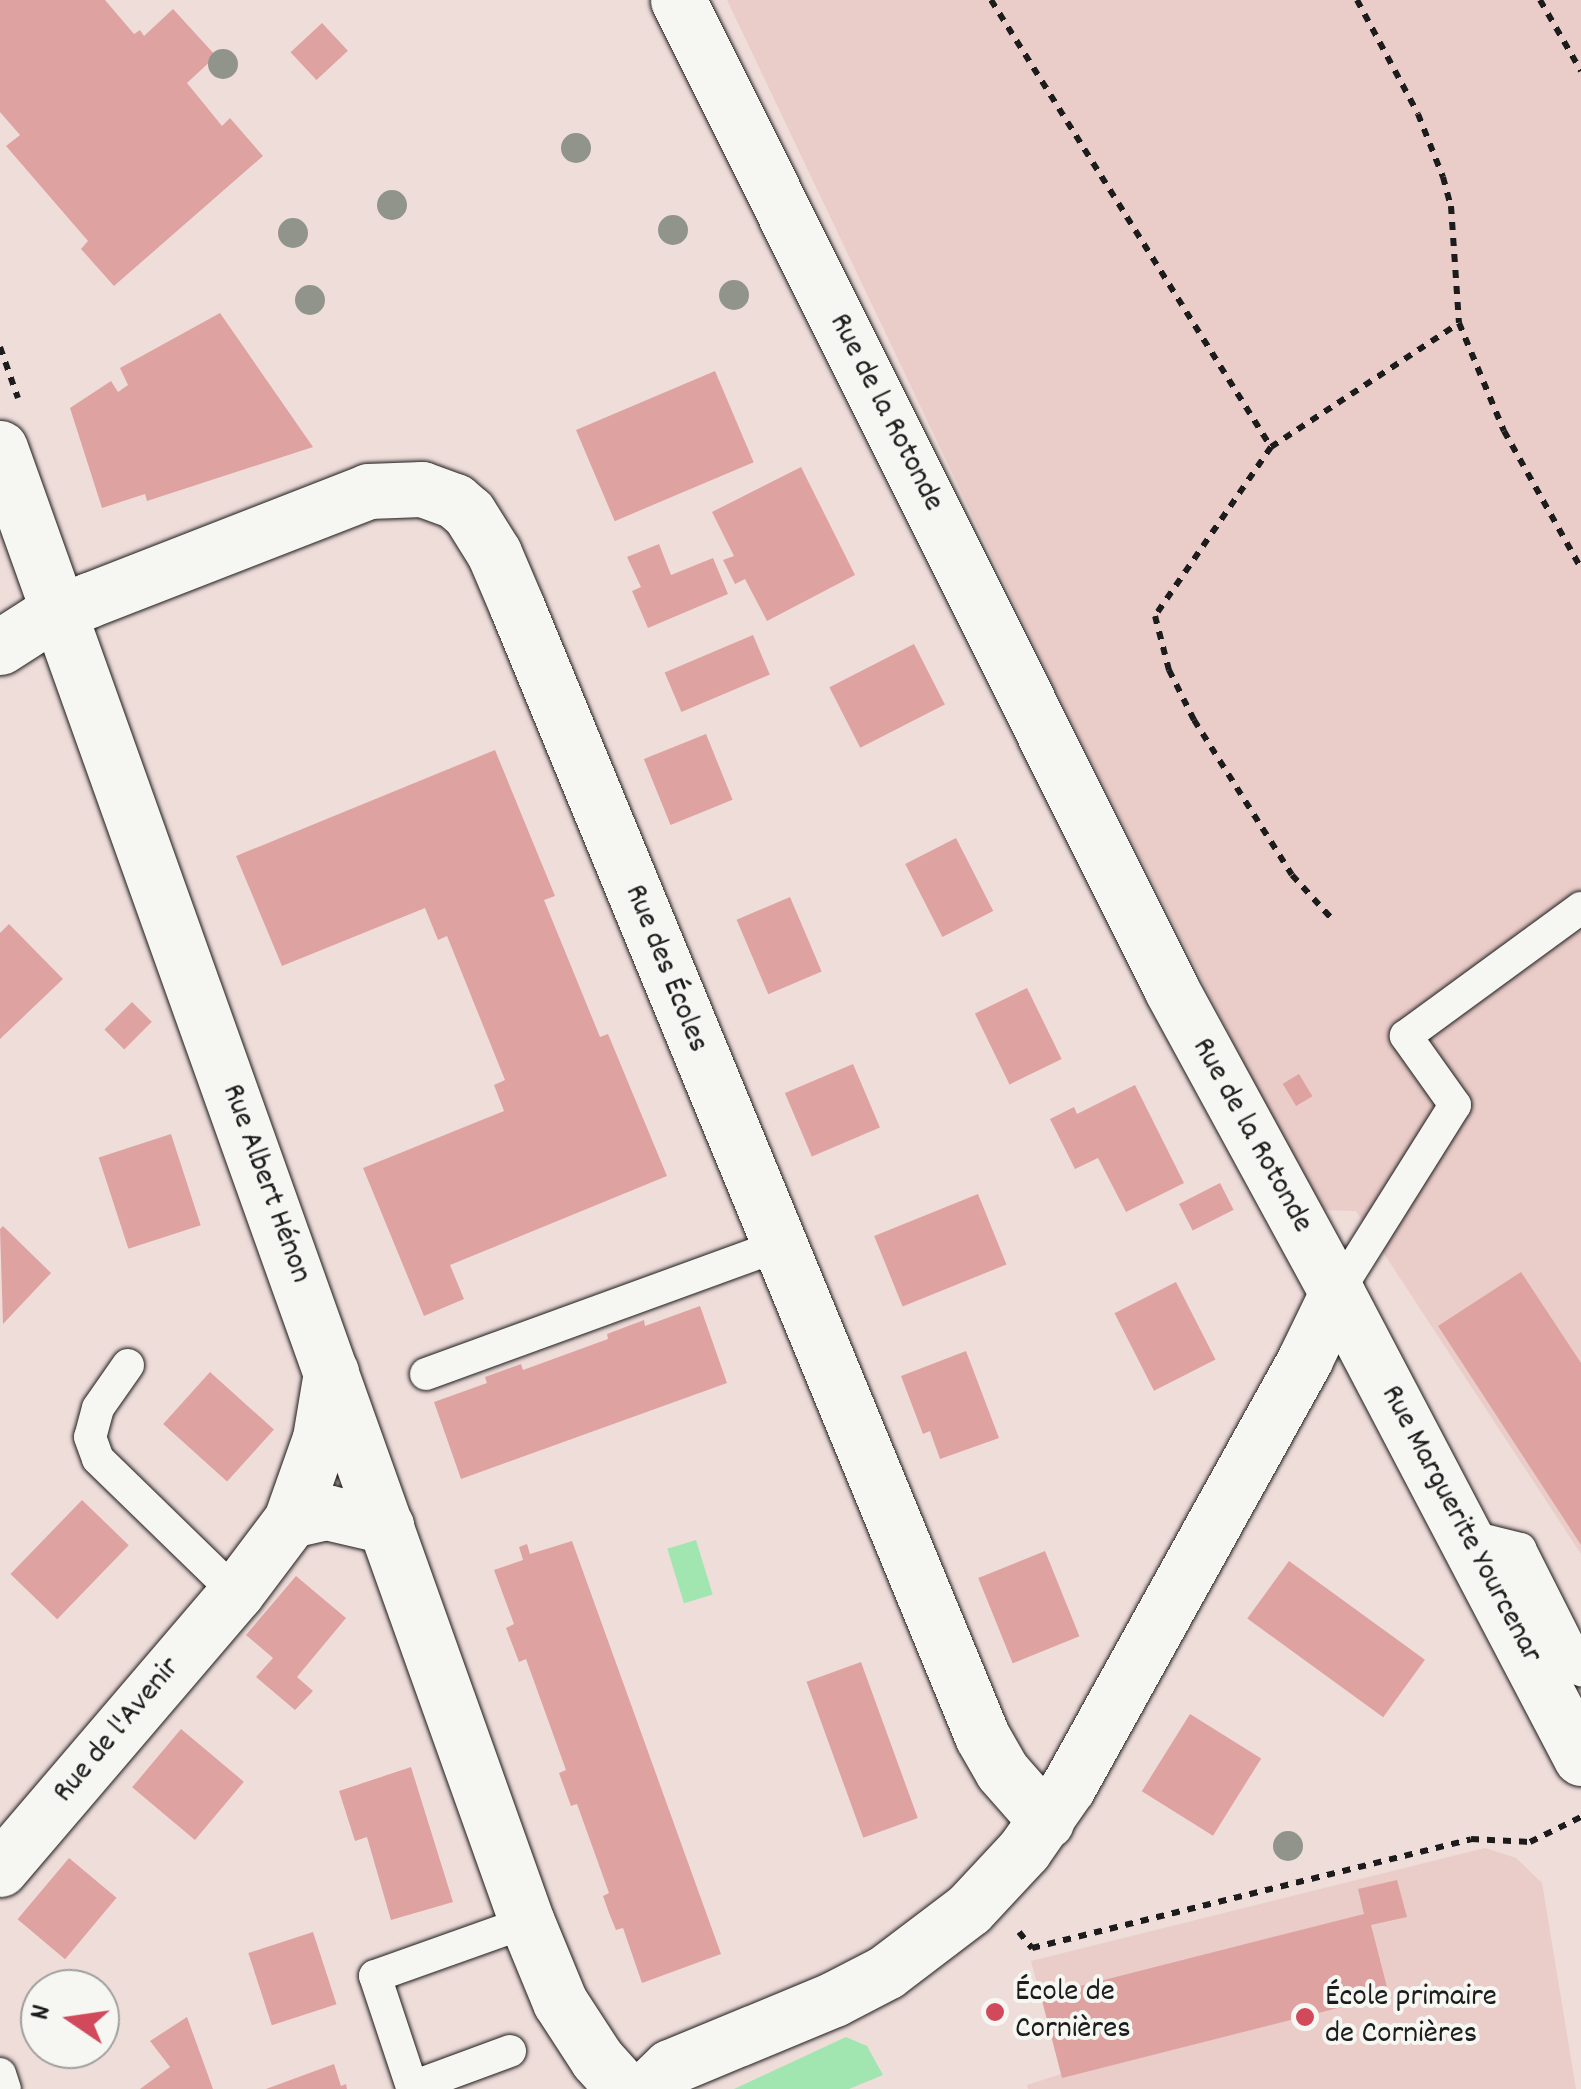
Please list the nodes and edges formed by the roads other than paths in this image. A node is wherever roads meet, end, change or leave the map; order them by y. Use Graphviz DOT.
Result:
graph roads {
  1 [pos="678,0"];
  2 [pos="0,448"];
  3 [pos="60,614"];
  4 [pos="0,647"];
  5 [pos="1581,908"];
  6 [pos="780,1246"];
  7 [pos="1337,1293"];
  8 [pos="128,1365"];
  9 [pos="331,1372"];
  10 [pos="426,1374"];
  11 [pos="291,1520"];
  12 [pos="386,1526"];
  13 [pos="1468,1536"];
  14 [pos="236,1593"];
  15 [pos="1581,1670"];
  16 [pos="1581,1758"];
  17 [pos="1046,1821"];
  18 [pos="6,1852"];
  19 [pos="527,1922"];
  20 [pos="510,2051"];
  21 [pos="0,2074"];
  22 [pos="5,2089"];
  23 [pos="624,2089"];
  24 [pos="647,2089"];
  1 -- 7 [label="street, Rue de la Rotonde"];
  2 -- 3 [label="street, Rue Albert Hénon"];
  3 -- 4 [label="street, Rue des Écoles"];
  3 -- 6 [label="street, Rue des Écoles"];
  3 -- 9 [label="street, Rue Albert Hénon"];
  5 -- 7 [label="lane"];
  6 -- 10 [label="lane"];
  6 -- 17 [label="street, Rue des Écoles"];
  7 -- 13 [label="street, Rue Marguerite Yourcenar"];
  7 -- 17 [label="street"];
  8 -- 14 [label="lane"];
  9 -- 11 [label="street, Rue de l'Avenir"];
  9 -- 12 [label="street, Rue Albert Hénon"];
  11 -- 12 [label="street"];
  11 -- 14 [label="street, Rue de l'Avenir"];
  12 -- 19 [label="street, Rue Albert Hénon"];
  13 -- 15 [label="lane"];
  13 -- 16 [label="street, Rue Marguerite Yourcenar"];
  14 -- 18 [label="street, Rue de l'Avenir"];
  17 -- 24 [label="street"];
  19 -- 20 [label="lane"];
  19 -- 23 [label="street, Rue Albert Hénon"];
  21 -- 22 [label="lane"];
}
